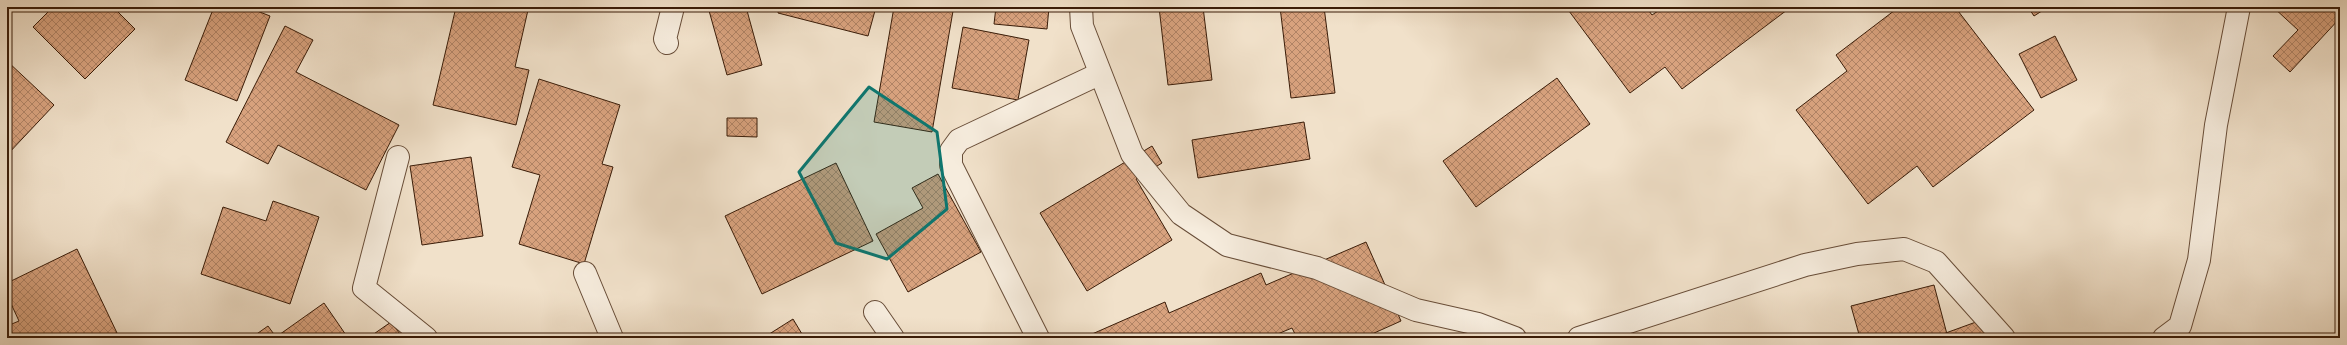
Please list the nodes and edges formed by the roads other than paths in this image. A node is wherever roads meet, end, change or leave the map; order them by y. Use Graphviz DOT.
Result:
graph roads {
  1 [pos="673,7"];
  2 [pos="1081,7"];
  3 [pos="2239,7"];
  4 [pos="667,43"];
  5 [pos="1100,74"];
  6 [pos="398,157"];
  7 [pos="585,273"];
  8 [pos="875,312"];
  9 [pos="2175,334"];
  10 [pos="426,338"];
  11 [pos="612,338"];
  12 [pos="893,338"];
  13 [pos="1038,338"];
  14 [pos="1515,338"];
  15 [pos="1579,338"];
  16 [pos="2004,338"];
  1 -- 4 [label="street"];
  2 -- 5 [label="street"];
  3 -- 9 [label="street"];
  5 -- 13 [label="street"];
  5 -- 14 [label="street"];
  6 -- 10 [label="street"];
  7 -- 11 [label="street"];
  8 -- 12 [label="street"];
  15 -- 16 [label="street"];
}
